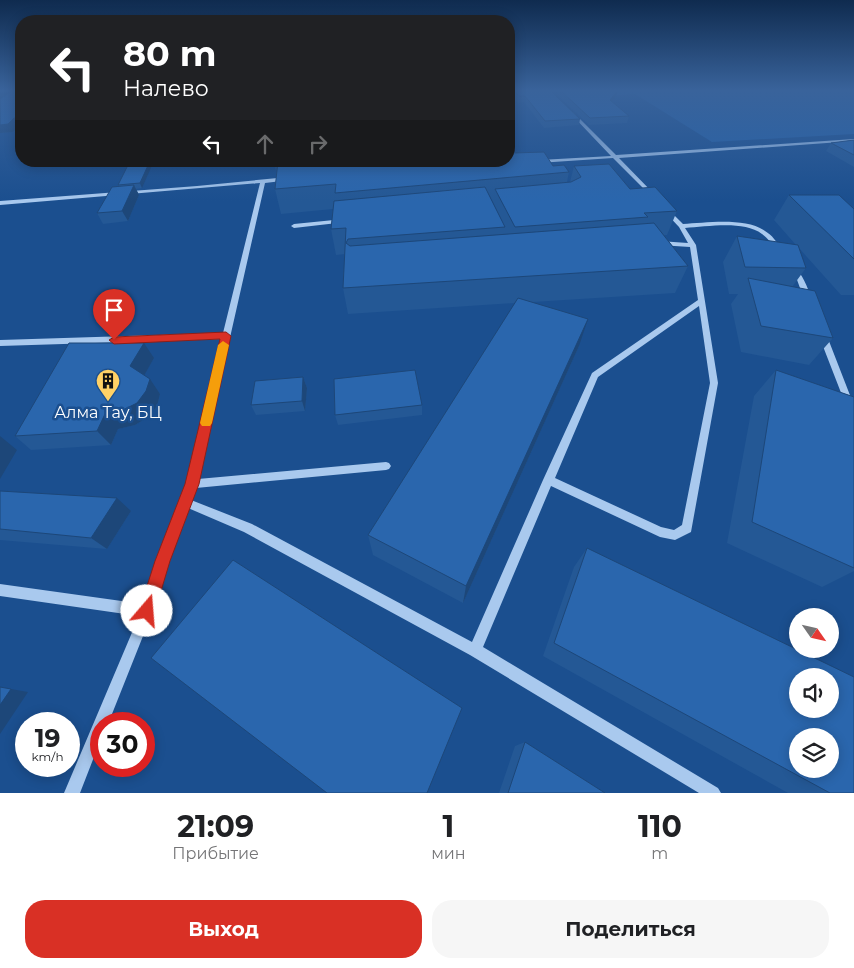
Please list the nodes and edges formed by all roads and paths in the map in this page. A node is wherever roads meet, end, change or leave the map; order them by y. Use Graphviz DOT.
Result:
graph roads {
  1 [pos="586,127"];
  2 [pos="854,140"];
  3 [pos="616,157"];
  4 [pos="530,162"];
  5 [pos="291,178"];
  6 [pos="262,181"];
  7 [pos="655,198"];
  8 [pos="0,203"];
  9 [pos="662,205"];
  10 [pos="352,220"];
  11 [pos="294,226"];
  12 [pos="681,226"];
  13 [pos="651,243"];
  14 [pos="694,245"];
  15 [pos="702,300"];
  16 [pos="810,305"];
  17 [pos="821,333"];
  18 [pos="226,336"];
  19 [pos="0,343"];
  20 [pos="851,416"];
  21 [pos="386,466"];
  22 [pos="548,480"];
  23 [pos="192,484"];
  24 [pos="185,502"];
  25 [pos="0,590"];
  26 [pos="147,611"];
  27 [pos="475,650"];
  28 [pos="72,793"];
  29 [pos="713,793"];
  1 -- 3 [label="street"];
  2 -- 3 [label="street"];
  3 -- 4 [label="street"];
  3 -- 7 [label="street"];
  5 -- 6 [label="street"];
  6 -- 8 [label="street"];
  6 -- 18 [label="street"];
  9 -- 12 [label="street"];
  10 -- 11 [label="street"];
  12 -- 14 [label="street"];
  12 -- 16 [label="street"];
  13 -- 14 [label="street"];
  14 -- 15 [label="street"];
  15 -- 22 [label="street"];
  15 -- 22 [label="street"];
  17 -- 20 [label="street"];
  18 -- 19 [label="street"];
  18 -- 23 [label="street"];
  21 -- 23 [label="street"];
  22 -- 27 [label="street"];
  23 -- 24 [label="street"];
  24 -- 26 [label="street"];
  24 -- 27 [label="street"];
  25 -- 26 [label="street"];
  26 -- 28 [label="street"];
  27 -- 29 [label="street"];
}
